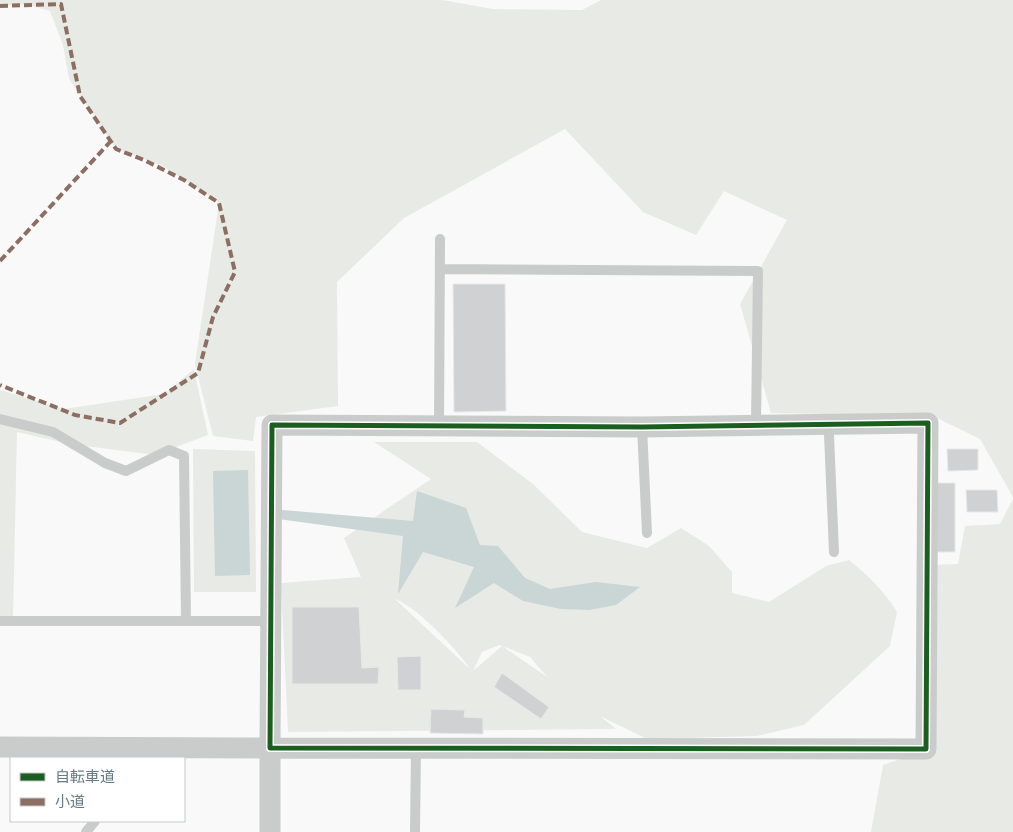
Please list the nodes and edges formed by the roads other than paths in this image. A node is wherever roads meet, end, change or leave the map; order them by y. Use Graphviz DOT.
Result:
graph roads {
  1 [pos="440,239"];
  2 [pos="440,269"];
  3 [pos="0,420"];
  4 [pos="439,424"];
  5 [pos="756,424"];
  6 [pos="831,424"];
  7 [pos="642,426"];
  8 [pos="647,533"];
  9 [pos="834,552"];
  10 [pos="0,621"];
  11 [pos="186,621"];
  12 [pos="271,621"];
  13 [pos="0,747"];
  14 [pos="270,748"];
  15 [pos="416,748"];
  16 [pos="96,753"];
  17 [pos="94,822"];
  18 [pos="86,832"];
  19 [pos="270,832"];
  20 [pos="415,832"];
  1 -- 2 [label="lane"];
  2 -- 4 [label="lane"];
  2 -- 5 [label="lane"];
  3 -- 11 [label="lane"];
  4 -- 7 [label="street"];
  4 -- 12 [label="street"];
  5 -- 6 [label="street"];
  5 -- 7 [label="street"];
  6 -- 9 [label="lane"];
  6 -- 15 [label="street"];
  7 -- 8 [label="lane"];
  10 -- 11 [label="lane"];
  11 -- 12 [label="lane"];
  12 -- 14 [label="street"];
  13 -- 16 [label="street"];
  14 -- 15 [label="street"];
  14 -- 16 [label="street"];
  14 -- 19 [label="street"];
  15 -- 20 [label="lane"];
  17 -- 18 [label="lane"];
}
